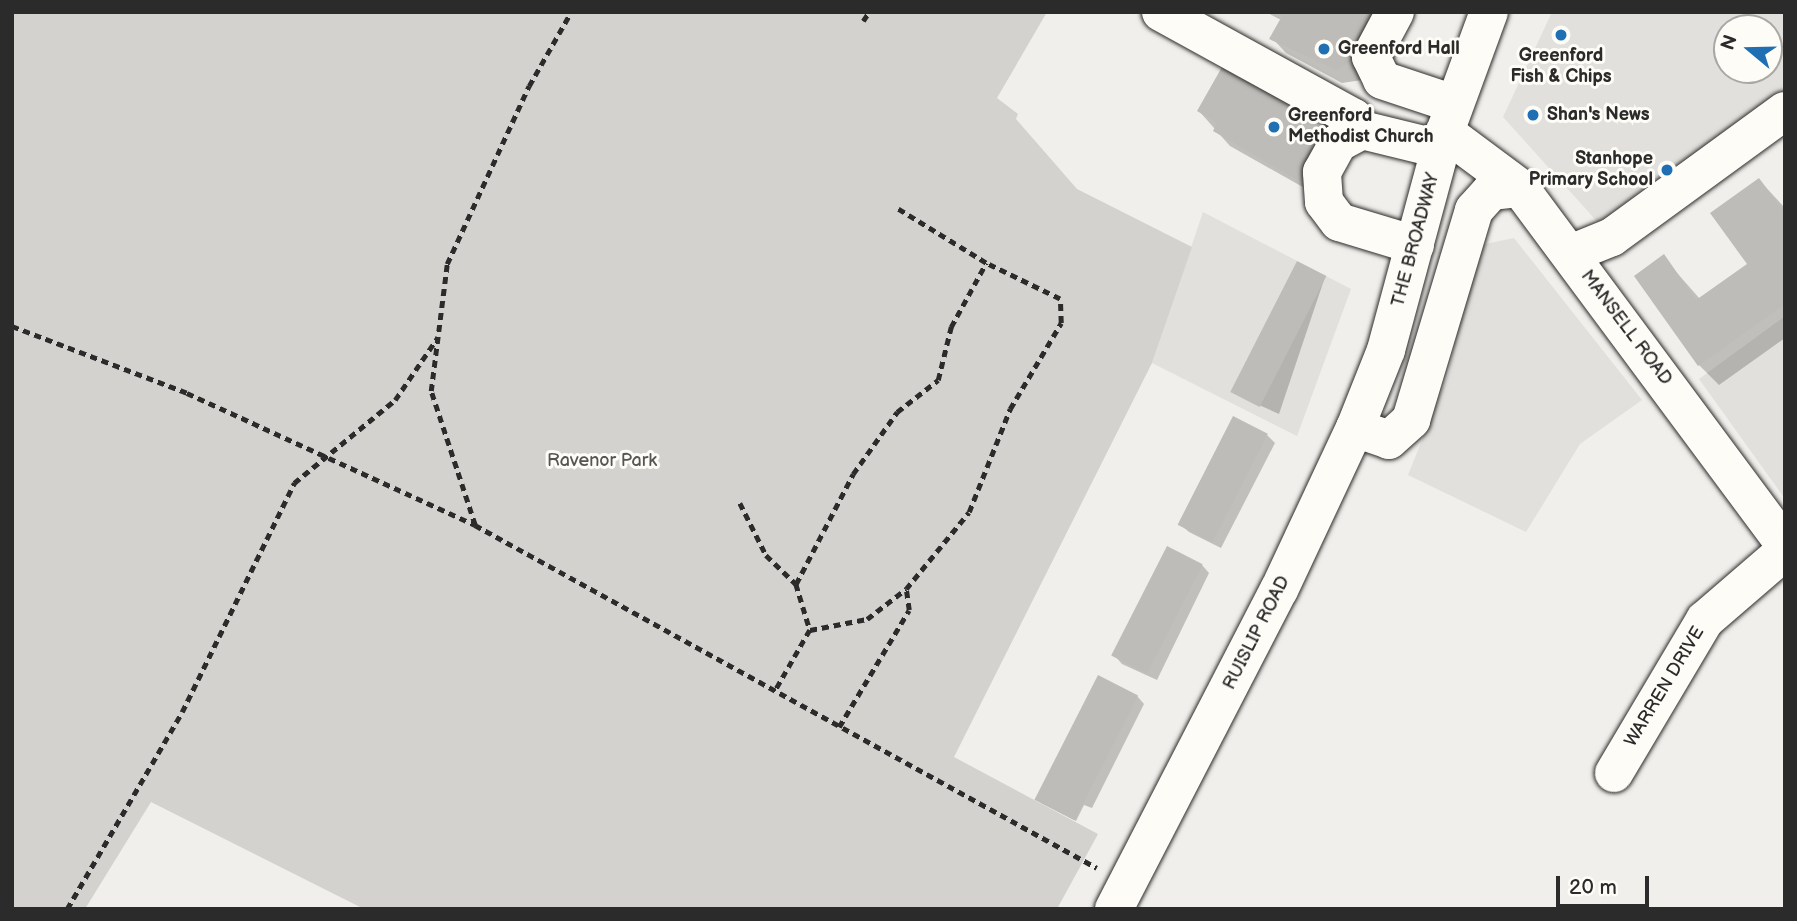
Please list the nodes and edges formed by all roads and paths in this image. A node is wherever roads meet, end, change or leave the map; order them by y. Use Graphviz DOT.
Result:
graph roads {
  1 [pos="571,12"];
  2 [pos="869,12"];
  3 [pos="1161,12"];
  4 [pos="1395,12"];
  5 [pos="1489,12"];
  6 [pos="863,21"];
  7 [pos="1785,111"];
  8 [pos="1446,128"];
  9 [pos="1362,130"];
  10 [pos="1520,188"];
  11 [pos="898,209"];
  12 [pos="1415,245"];
  13 [pos="1570,254"];
  14 [pos="986,263"];
  15 [pos="12,326"];
  16 [pos="438,337"];
  17 [pos="1386,350"];
  18 [pos="1354,428"];
  19 [pos="323,455"];
  20 [pos="740,503"];
  21 [pos="475,525"];
  22 [pos="1785,545"];
  23 [pos="1785,551"];
  24 [pos="796,584"];
  25 [pos="906,589"];
  26 [pos="810,630"];
  27 [pos="775,691"];
  28 [pos="839,727"];
  29 [pos="1614,773"];
  30 [pos="1121,897"];
  31 [pos="67,909"];
  1 -- 16 [label="path"];
  2 -- 6 [label="path"];
  3 -- 9 [label="main road"];
  4 -- 8 [label="main road"];
  5 -- 8 [label="main road, THE BROADWAY"];
  7 -- 13 [label="main road"];
  8 -- 9 [label="main road"];
  8 -- 10 [label="main road, MANSELL ROAD"];
  8 -- 12 [label="main road, THE BROADWAY"];
  9 -- 12 [label="main road"];
  10 -- 13 [label="main road, MANSELL ROAD"];
  10 -- 18 [label="main road"];
  11 -- 14 [label="path"];
  12 -- 17 [label="main road, THE BROADWAY"];
  13 -- 22 [label="main road, MANSELL ROAD"];
  14 -- 24 [label="path"];
  14 -- 25 [label="path"];
  15 -- 19 [label="path"];
  16 -- 19 [label="path"];
  16 -- 21 [label="path"];
  17 -- 18 [label="main road, RUISLIP ROAD"];
  18 -- 30 [label="main road, RUISLIP ROAD"];
  19 -- 21 [label="path"];
  19 -- 31 [label="path"];
  20 -- 24 [label="path"];
  21 -- 27 [label="path"];
  23 -- 29 [label="main road, WARREN DRIVE"];
  24 -- 26 [label="path"];
  25 -- 26 [label="path"];
  25 -- 28 [label="path"];
  26 -- 27 [label="path"];
  27 -- 28 [label="path"];
  28 -- 30 [label="path"];
}
